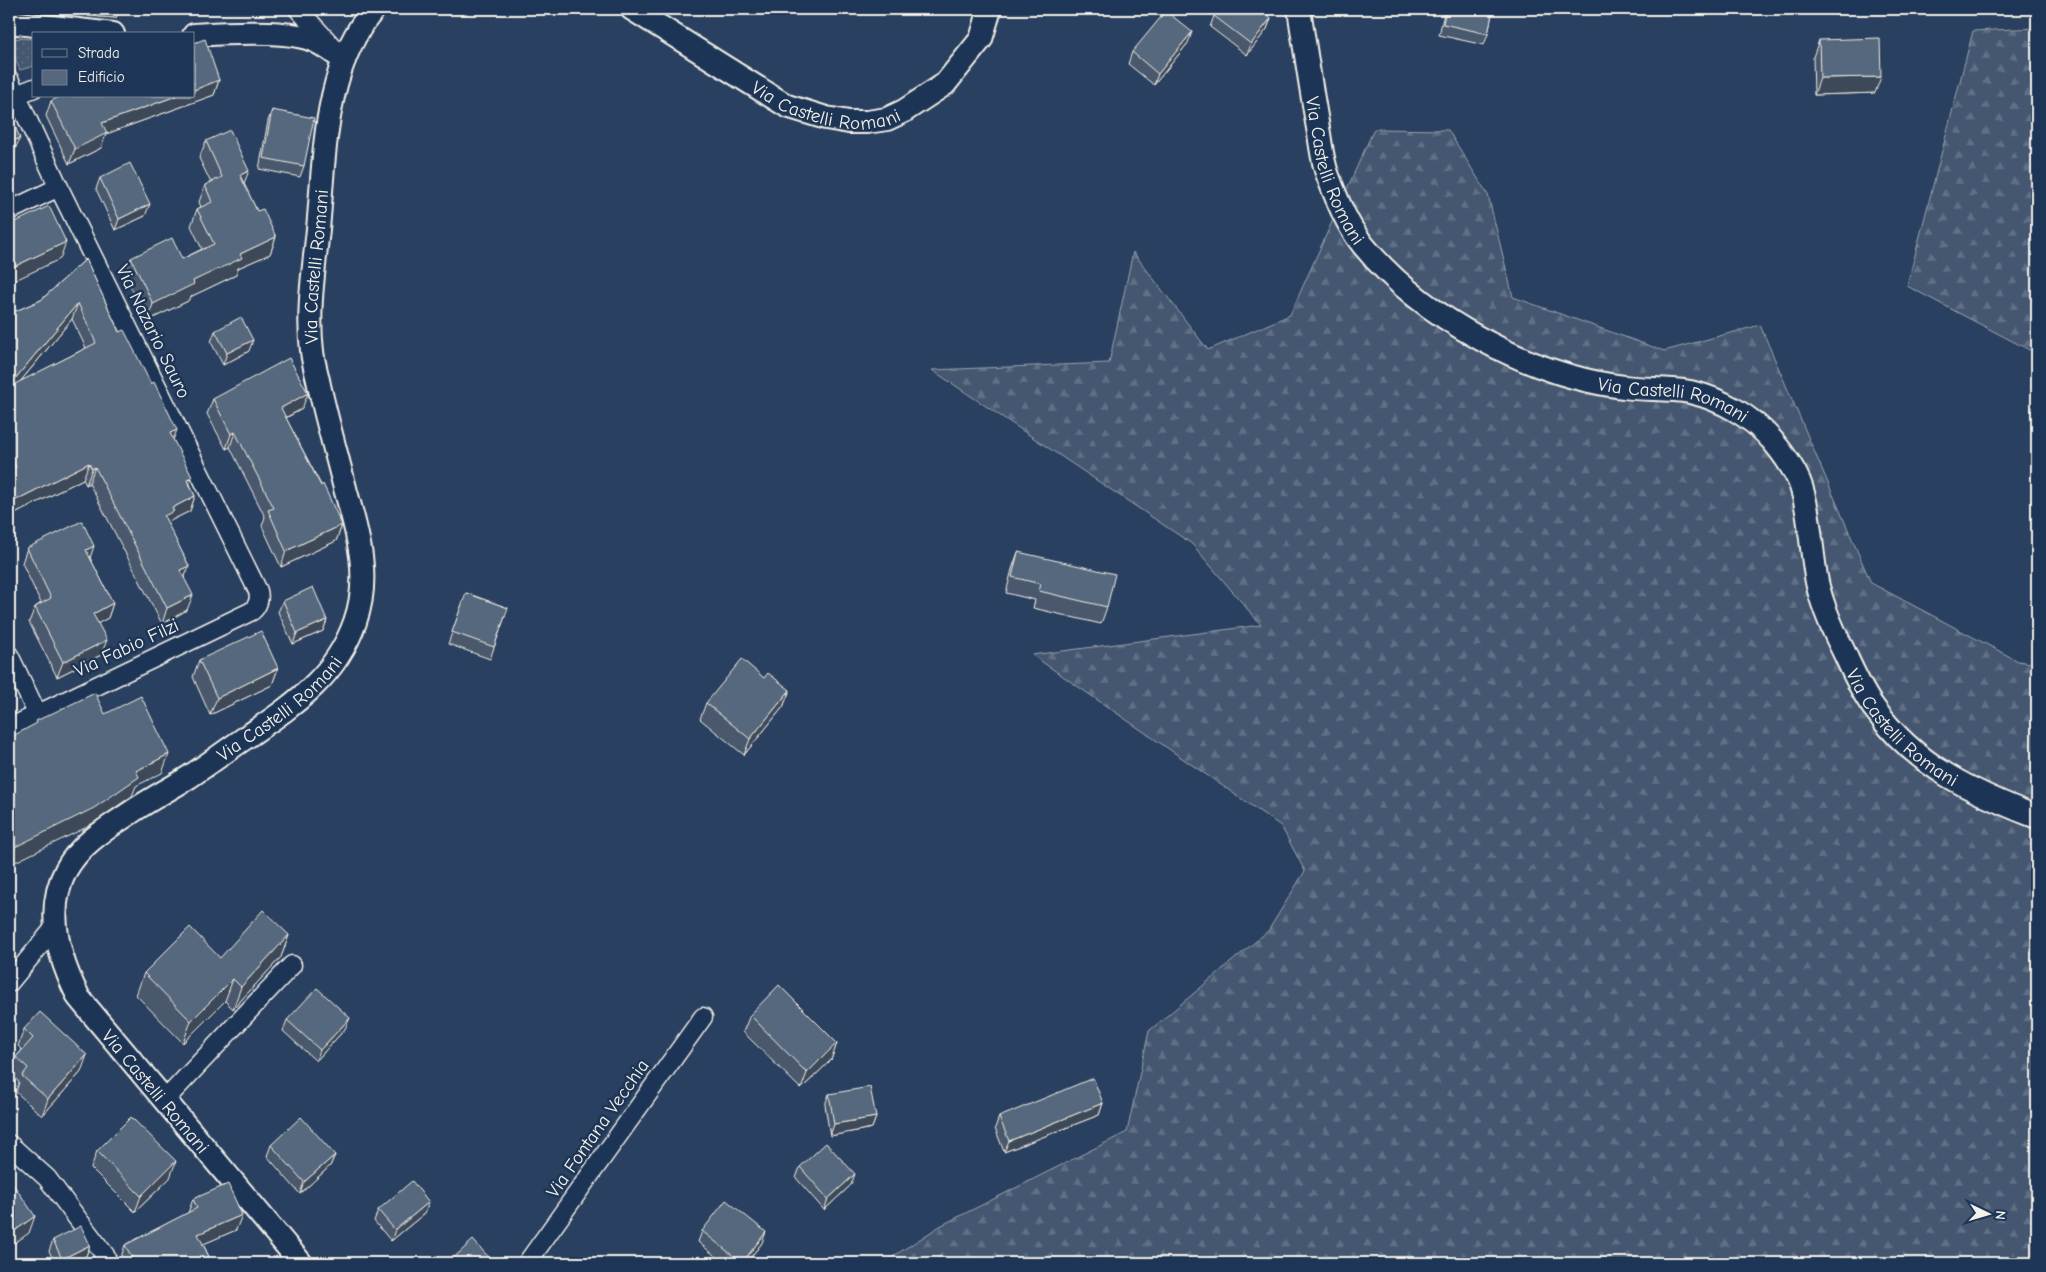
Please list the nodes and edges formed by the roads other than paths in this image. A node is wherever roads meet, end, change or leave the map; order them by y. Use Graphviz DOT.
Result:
graph roads {
  1 [pos="298,9"];
  2 [pos="374,9"];
  3 [pos="632,9"];
  4 [pos="990,9"];
  5 [pos="1299,9"];
  6 [pos="9,22"];
  7 [pos="96,32"];
  8 [pos="195,35"];
  9 [pos="344,60"];
  10 [pos="9,79"];
  11 [pos="32,89"];
  12 [pos="16,95"];
  13 [pos="59,187"];
  14 [pos="9,211"];
  15 [pos="258,602"];
  16 [pos="9,654"];
  17 [pos="37,713"];
  18 [pos="9,728"];
  19 [pos="2037,817"];
  20 [pos="55,927"];
  21 [pos="292,965"];
  22 [pos="9,983"];
  23 [pos="702,1017"];
  24 [pos="164,1101"];
  25 [pos="9,1144"];
  26 [pos="108,1263"];
  27 [pos="301,1263"];
  28 [pos="527,1263"];
  1 -- 9 [label="street"];
  2 -- 9 [label="street, Via Castelli Romani"];
  3 -- 4 [label="street, Via Castelli Romani"];
  5 -- 19 [label="street, Via Castelli Romani"];
  6 -- 7 [label="street"];
  8 -- 9 [label="street"];
  9 -- 20 [label="street, Via Castelli Romani"];
  10 -- 12 [label="street, Via Nazario Sauro"];
  11 -- 12 [label="street"];
  12 -- 13 [label="street, Via Nazario Sauro"];
  13 -- 14 [label="street"];
  13 -- 15 [label="street, Via Nazario Sauro"];
  15 -- 17 [label="street, Via Fabio Filzi"];
  16 -- 17 [label="street"];
  17 -- 18 [label="street, Via Fabio Filzi"];
  20 -- 22 [label="street"];
  20 -- 24 [label="street, Via Castelli Romani"];
  21 -- 24 [label="street"];
  23 -- 28 [label="street, Via Fontana Vecchia"];
  24 -- 27 [label="street, Via Castelli Romani"];
  25 -- 26 [label="street"];
}
